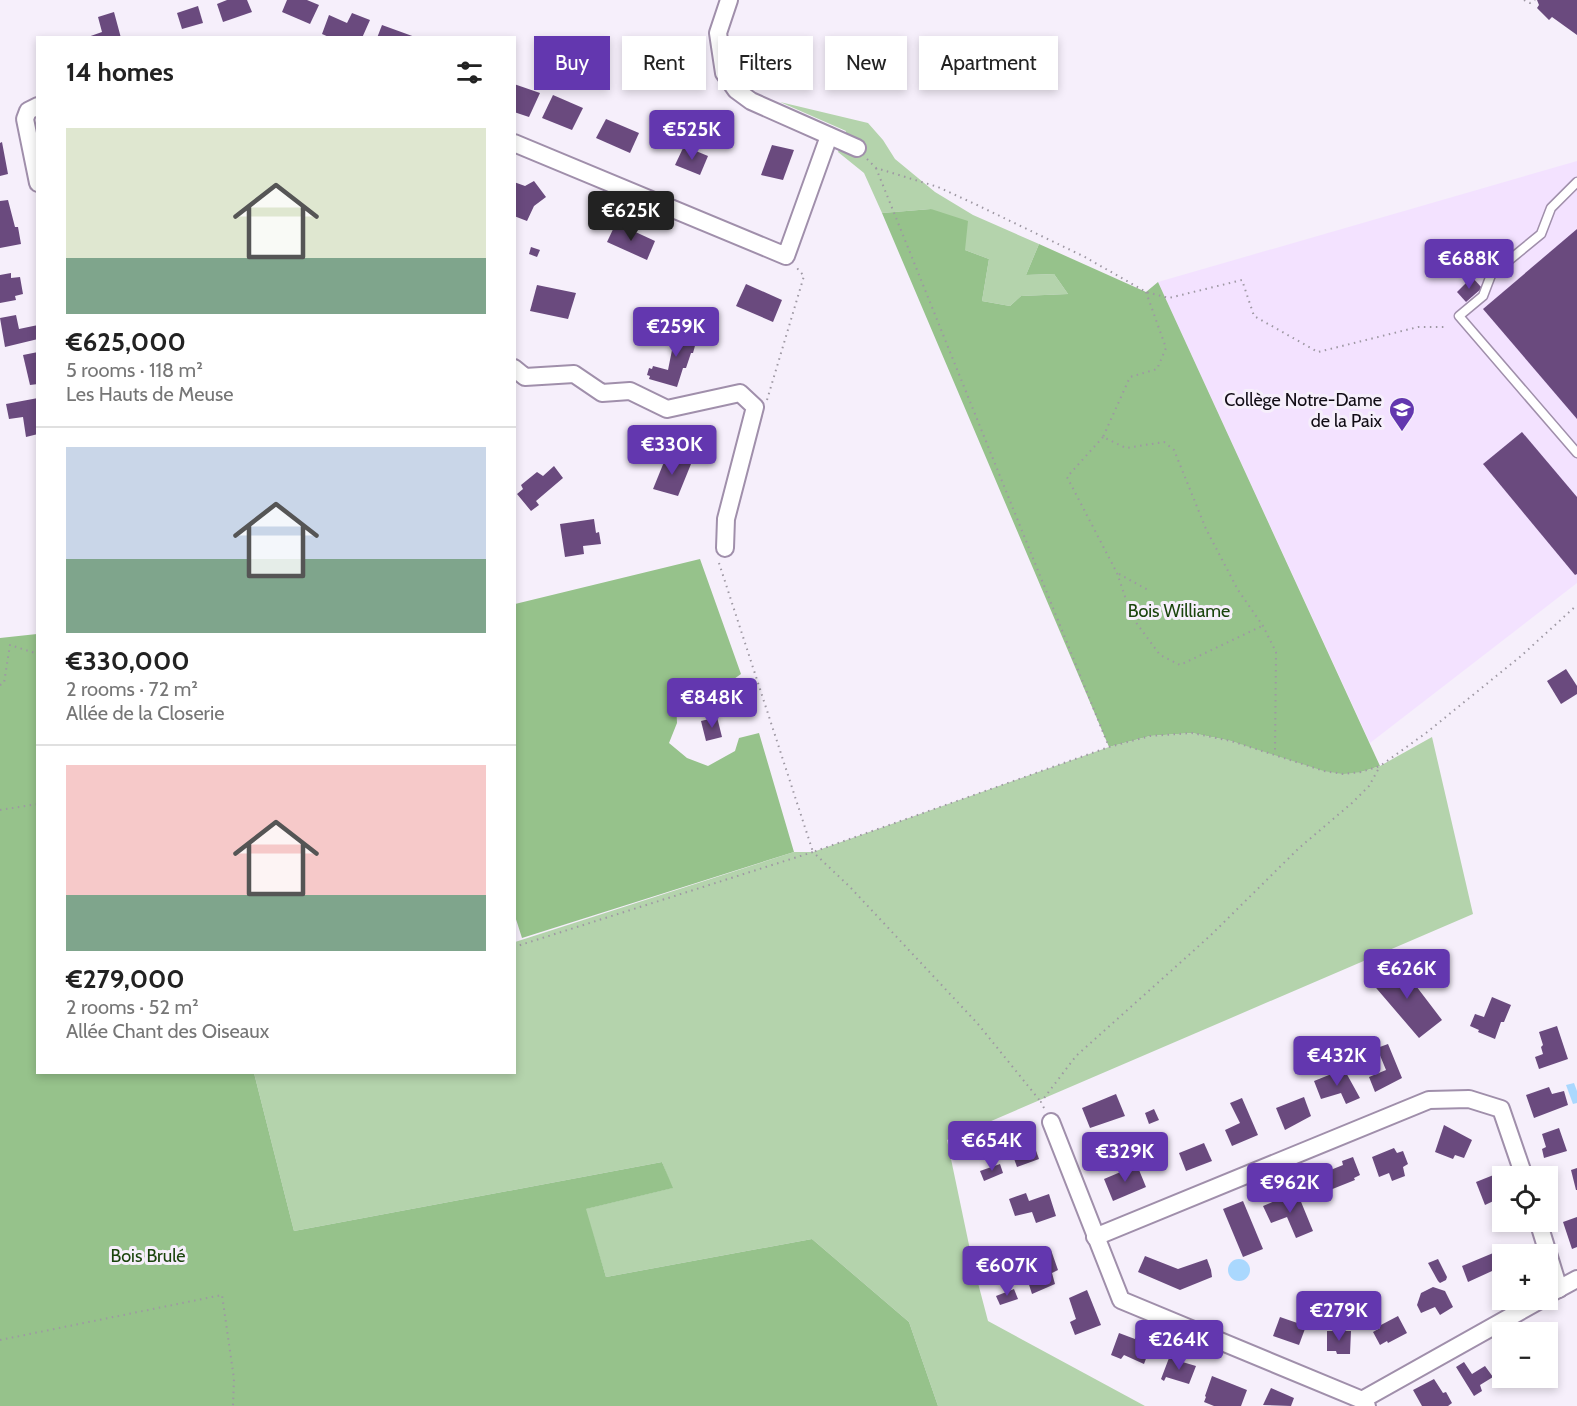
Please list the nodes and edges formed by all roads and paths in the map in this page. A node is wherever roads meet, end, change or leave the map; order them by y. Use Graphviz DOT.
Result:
graph roads {
  1 [pos="729,0"];
  2 [pos="1524,0"];
  3 [pos="1535,0"];
  4 [pos="36,107"];
  5 [pos="829,136"];
  6 [pos="516,144"];
  7 [pos="857,148"];
  8 [pos="876,168"];
  9 [pos="36,173"];
  10 [pos="1577,182"];
  11 [pos="786,256"];
  12 [pos="1146,292"];
  13 [pos="1444,327"];
  14 [pos="516,370"];
  15 [pos="764,410"];
  16 [pos="1103,437"];
  17 [pos="1577,453"];
  18 [pos="726,548"];
  19 [pos="1117,573"];
  20 [pos="1148,590"];
  21 [pos="1577,605"];
  22 [pos="1263,626"];
  23 [pos="36,653"];
  24 [pos="0,685"];
  25 [pos="1109,747"];
  26 [pos="1275,754"];
  27 [pos="1380,766"];
  28 [pos="36,804"];
  29 [pos="0,810"];
  30 [pos="813,852"];
  31 [pos="516,946"];
  32 [pos="1041,1102"];
  33 [pos="1051,1122"];
  34 [pos="1521,1166"];
  35 [pos="1095,1237"];
  36 [pos="1577,1279"];
  37 [pos="1558,1290"];
  38 [pos="1523,1310"];
  39 [pos="0,1340"];
  40 [pos="1364,1403"];
  41 [pos="233,1406"];
  1 -- 5 [label="street"];
  2 -- 3 [label="path"];
  4 -- 9 [label="street"];
  5 -- 7 [label="street"];
  5 -- 11 [label="street"];
  6 -- 11 [label="street"];
  7 -- 8 [label="path"];
  8 -- 12 [label="path"];
  8 -- 25 [label="path"];
  10 -- 17 [label="lane"];
  11 -- 15 [label="path"];
  12 -- 13 [label="path"];
  12 -- 16 [label="path"];
  14 -- 18 [label="street"];
  16 -- 19 [label="path"];
  16 -- 22 [label="path"];
  18 -- 30 [label="path"];
  19 -- 20 [label="path"];
  19 -- 22 [label="path"];
  21 -- 27 [label="path"];
  22 -- 26 [label="path"];
  23 -- 24 [label="path"];
  25 -- 26 [label="path"];
  25 -- 30 [label="path"];
  26 -- 27 [label="path"];
  27 -- 32 [label="path"];
  28 -- 29 [label="path"];
  30 -- 31 [label="path"];
  30 -- 32 [label="path"];
  32 -- 33 [label="path"];
  33 -- 35 [label="street"];
  34 -- 35 [label="street"];
  35 -- 40 [label="street"];
  36 -- 37 [label="street"];
  38 -- 40 [label="street"];
  39 -- 41 [label="path"];
}
